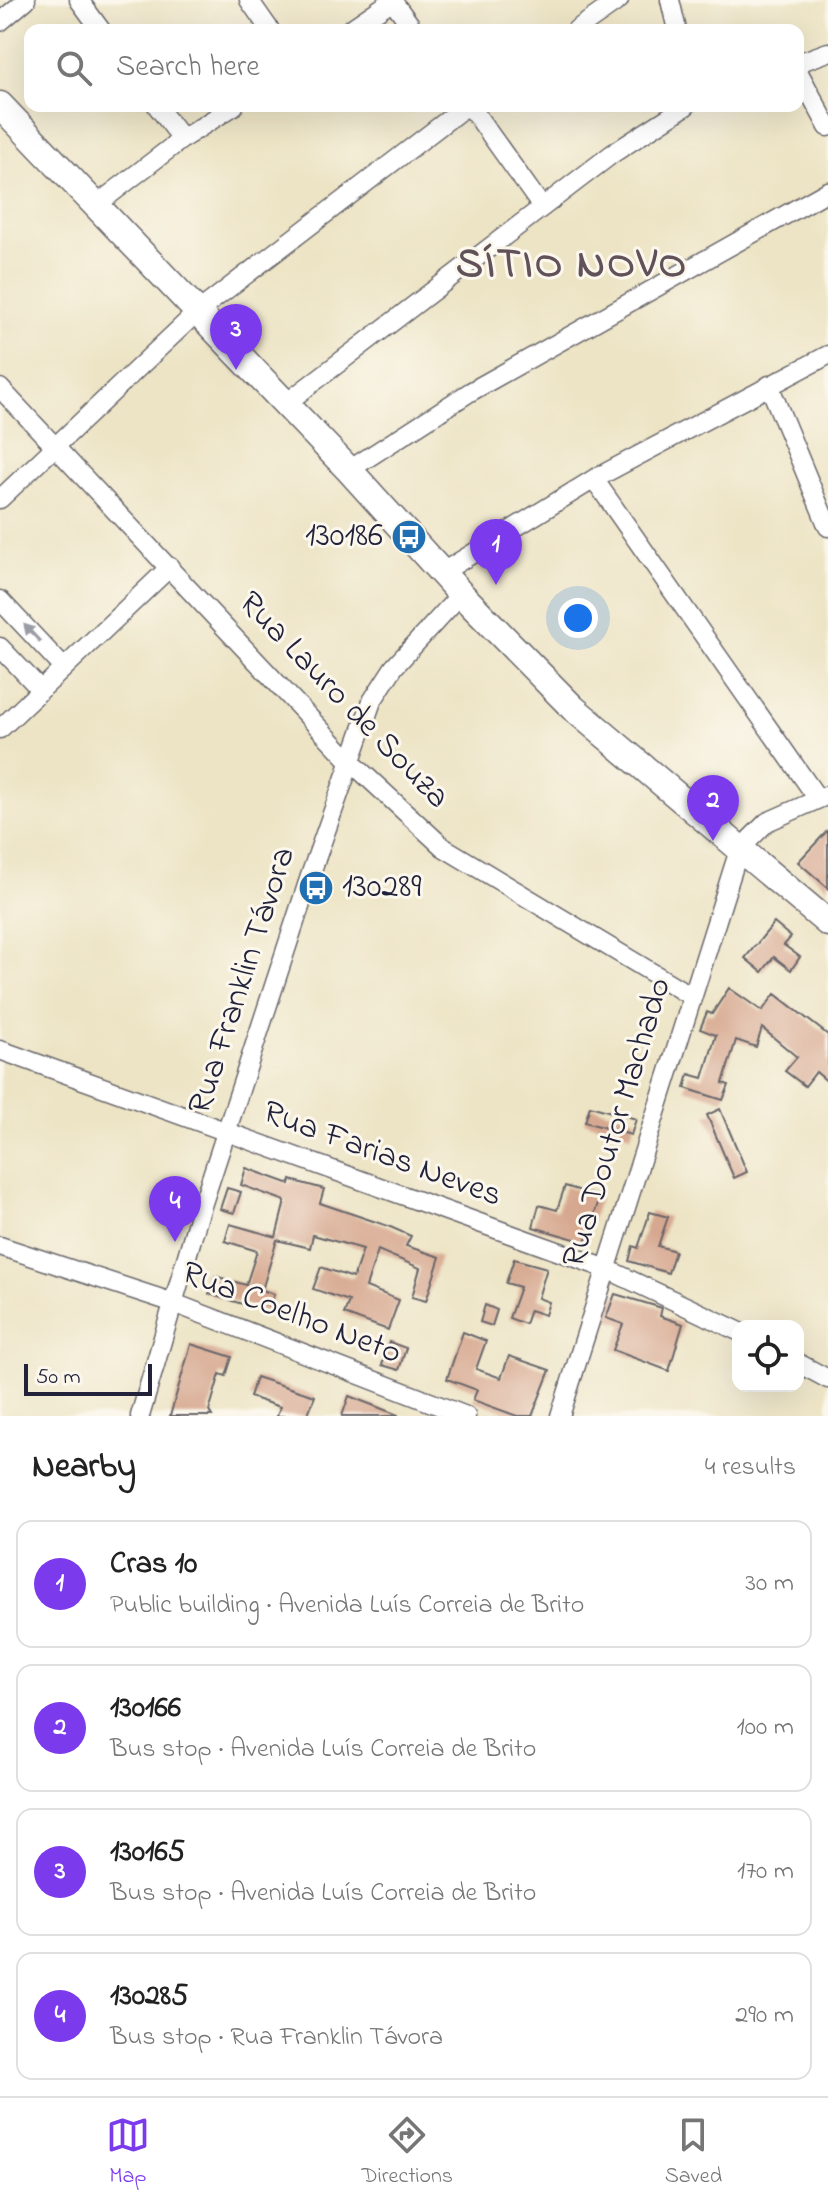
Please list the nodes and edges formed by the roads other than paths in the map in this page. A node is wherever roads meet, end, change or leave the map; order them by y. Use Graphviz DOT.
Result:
graph roads {
  1 [pos="26,0"];
  2 [pos="79,0"];
  3 [pos="249,0"];
  4 [pos="392,0"];
  5 [pos="619,0"];
  6 [pos="670,0"];
  7 [pos="0,22"];
  8 [pos="97,24"];
  9 [pos="266,24"];
  10 [pos="358,24"];
  11 [pos="410,24"];
  12 [pos="585,24"];
  13 [pos="676,24"];
  14 [pos="828,52"];
  15 [pos="804,61"];
  16 [pos="804,82"];
  17 [pos="0,105"];
  18 [pos="162,112"];
  19 [pos="225,112"];
  20 [pos="460,112"];
  21 [pos="472,112"];
  22 [pos="677,112"];
  23 [pos="828,127"];
  24 [pos="182,139"];
  25 [pos="828,191"];
  26 [pos="95,206"];
  27 [pos="542,207"];
  28 [pos="196,313"];
  29 [pos="828,355"];
  30 [pos="769,385"];
  31 [pos="0,388"];
  32 [pos="285,404"];
  33 [pos="55,444"];
  34 [pos="349,470"];
  35 [pos="594,479"];
  36 [pos="0,499"];
  37 [pos="828,527"];
  38 [pos="170,567"];
  39 [pos="441,573"];
  40 [pos="461,594"];
  41 [pos="0,600"];
  42 [pos="0,647"];
  43 [pos="63,667"];
  44 [pos="40,689"];
  45 [pos="0,729"];
  46 [pos="351,762"];
  47 [pos="823,797"];
  48 [pos="739,850"];
  49 [pos="828,923"];
  50 [pos="691,996"];
  51 [pos="0,1050"];
  52 [pos="226,1133"];
  53 [pos="0,1246"];
  54 [pos="607,1269"];
  55 [pos="171,1302"];
  56 [pos="732,1328"];
  57 [pos="804,1366"];
  58 [pos="828,1379"];
  59 [pos="140,1416"];
  60 [pos="466,1416"];
  61 [pos="560,1416"];
  1 -- 7 [label="street"];
  2 -- 8 [label="street"];
  3 -- 9 [label="street"];
  4 -- 10 [label="street"];
  4 -- 11 [label="street"];
  5 -- 12 [label="street"];
  6 -- 13 [label="street"];
  14 -- 15 [label="street"];
  16 -- 23 [label="street"];
  17 -- 26 [label="main road"];
  18 -- 24 [label="street"];
  19 -- 24 [label="street"];
  20 -- 28 [label="street"];
  21 -- 27 [label="street"];
  22 -- 27 [label="street"];
  24 -- 26 [label="street"];
  25 -- 34 [label="street"];
  26 -- 28 [label="main road"];
  27 -- 32 [label="street"];
  28 -- 32 [label="main road"];
  28 -- 33 [label="street"];
  29 -- 30 [label="street"];
  30 -- 35 [label="street"];
  30 -- 37 [label="street"];
  31 -- 33 [label="street, Rua Lauro de Souza"];
  32 -- 34 [label="main road"];
  33 -- 36 [label="street"];
  33 -- 38 [label="street, Rua Lauro de Souza"];
  34 -- 39 [label="main road"];
  35 -- 39 [label="street"];
  35 -- 47 [label="street"];
  38 -- 43 [label="street"];
  38 -- 46 [label="street, Rua Lauro de Souza"];
  39 -- 40 [label="main road"];
  40 -- 46 [label="street, Rua Franklin Távora"];
  40 -- 48 [label="main road"];
  43 -- 41 [label="street, one-way"];
  42 -- 44 [label="street"];
  43 -- 44 [label="street"];
  44 -- 45 [label="street"];
  46 -- 50 [label="street, Rua Lauro de Souza"];
  46 -- 52 [label="street, Rua Franklin Távora"];
  47 -- 48 [label="street"];
  48 -- 49 [label="main road"];
  48 -- 50 [label="street, Rua Doutor Machado"];
  50 -- 54 [label="street, Rua Doutor Machado"];
  51 -- 52 [label="street, Rua Farias Neves"];
  52 -- 54 [label="street, Rua Farias Neves"];
  52 -- 55 [label="street, Rua Franklin Távora"];
  53 -- 55 [label="street, Rua Coelho Neto"];
  54 -- 56 [label="street, Rua Farias Neves"];
  54 -- 61 [label="street, Rua Doutor Machado"];
  55 -- 59 [label="street, Rua Franklin Távora"];
  55 -- 60 [label="street, Rua Coelho Neto"];
  57 -- 58 [label="street"];
}
